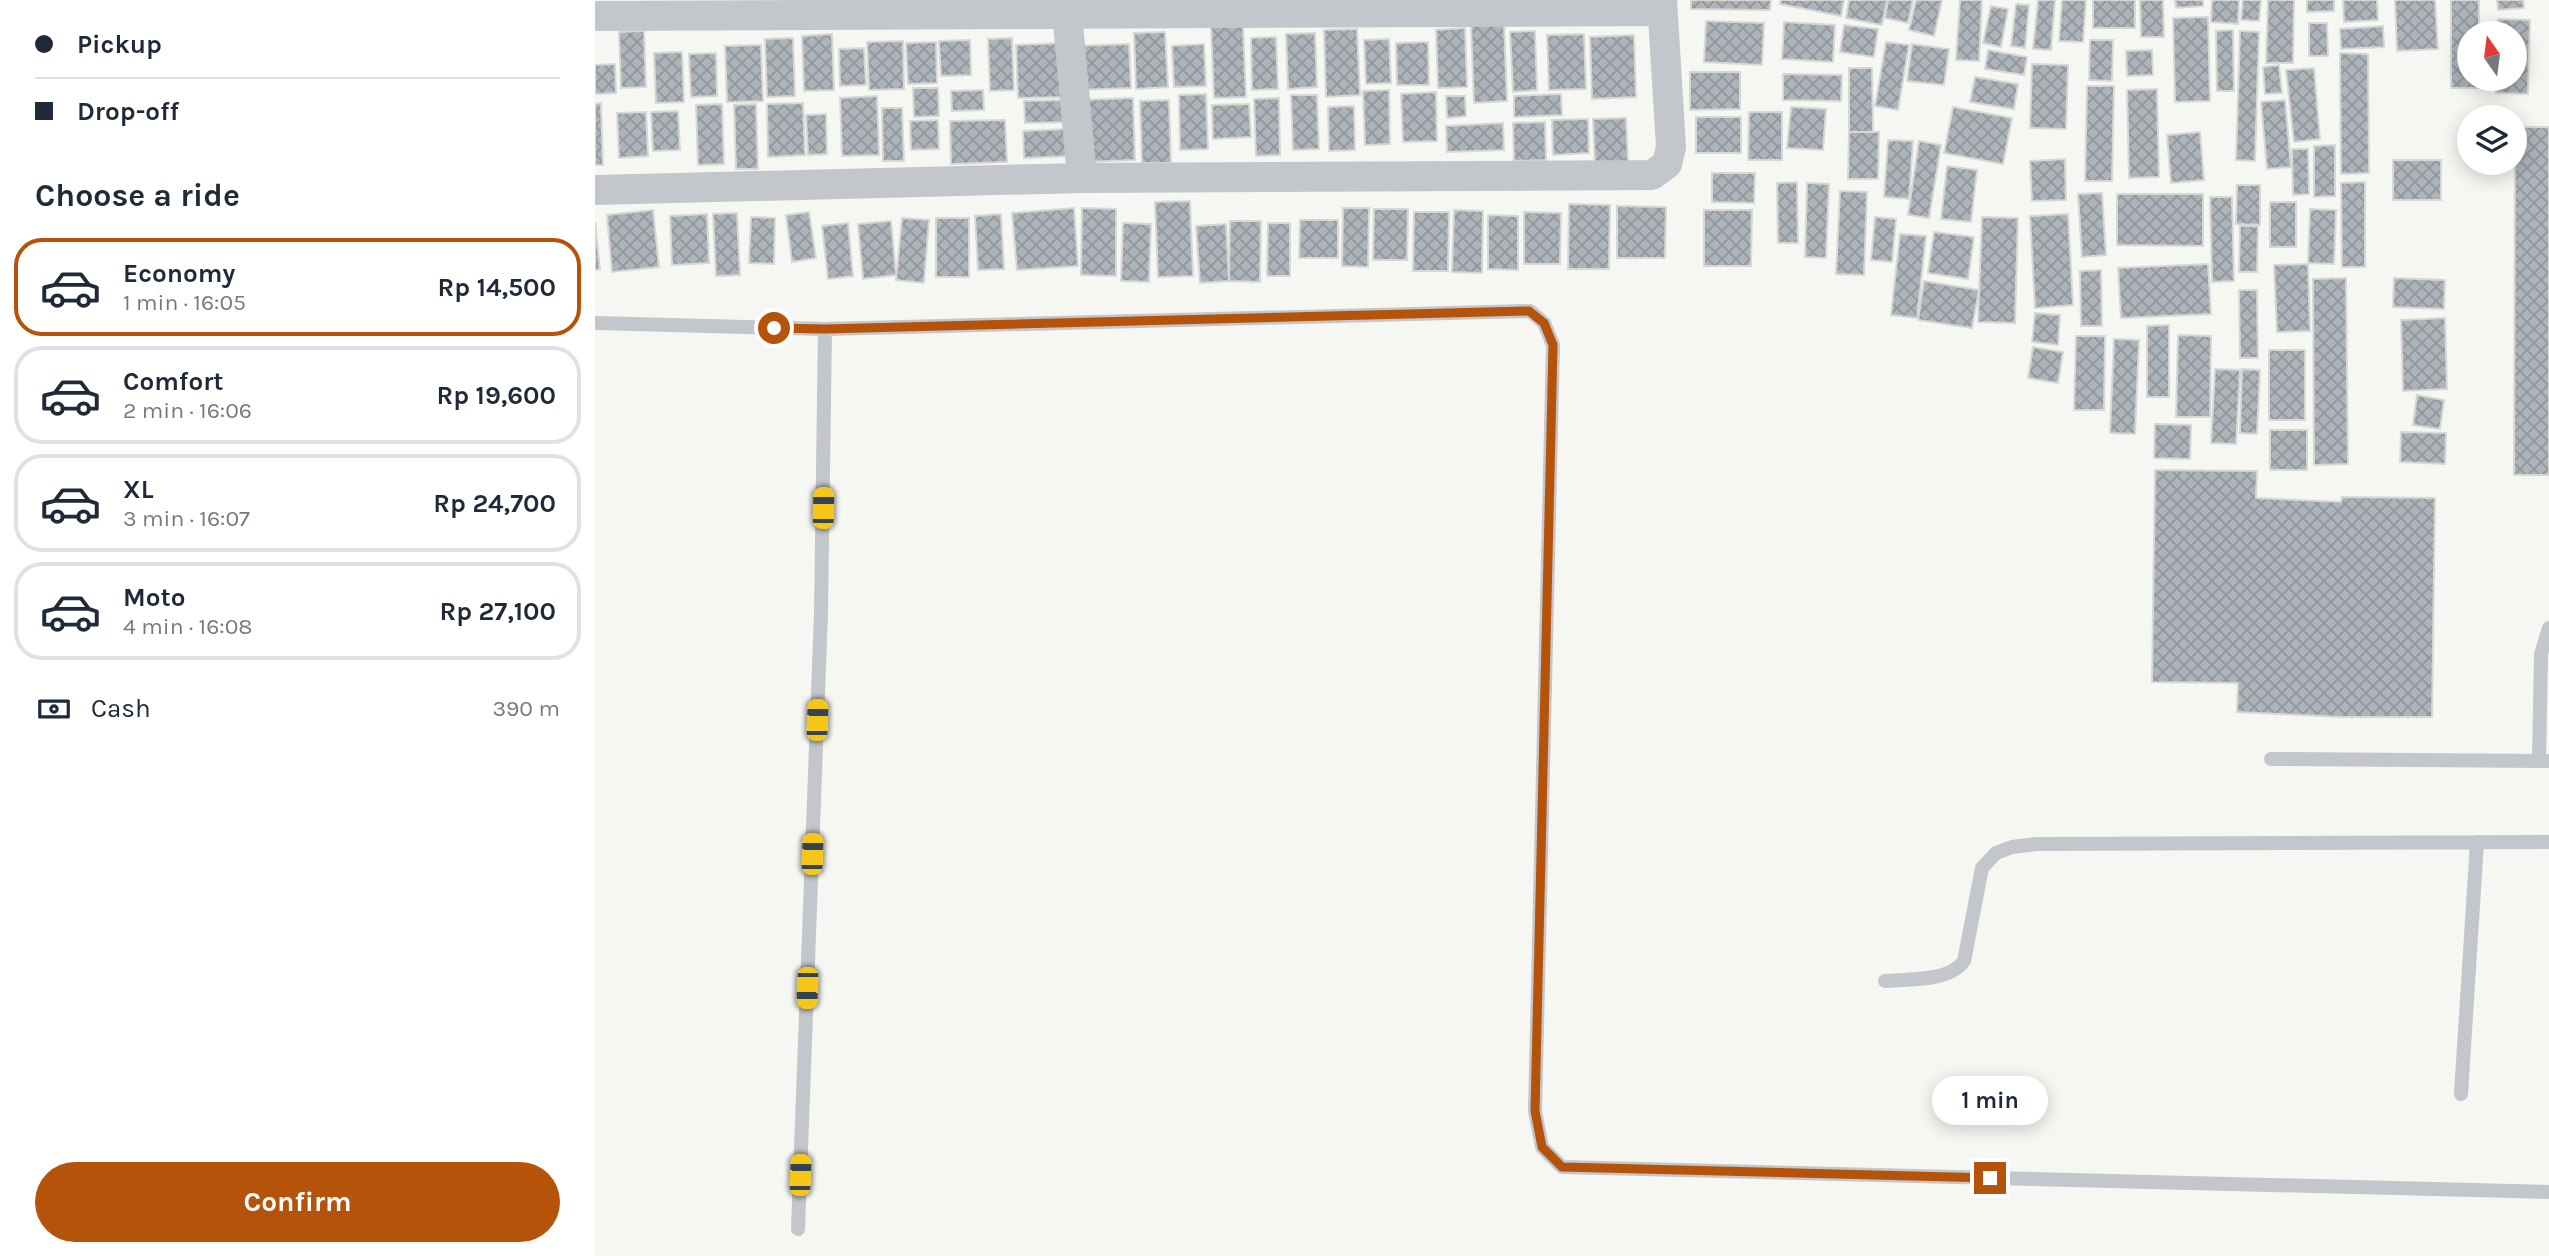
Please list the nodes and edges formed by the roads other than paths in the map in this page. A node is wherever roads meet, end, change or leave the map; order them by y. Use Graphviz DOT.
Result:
graph roads {
  1 [pos="1662,6"];
  2 [pos="1067,12"];
  3 [pos="595,16"];
  4 [pos="1082,178"];
  5 [pos="595,190"];
  6 [pos="595,323"];
  7 [pos="825,329"];
  8 [pos="2549,628"];
  9 [pos="2271,759"];
  10 [pos="2544,761"];
  11 [pos="2477,842"];
  12 [pos="2549,842"];
  13 [pos="1885,982"];
  14 [pos="2461,1094"];
  15 [pos="2549,1192"];
  16 [pos="798,1228"];
  1 -- 2 [label="street"];
  1 -- 4 [label="street"];
  2 -- 3 [label="street"];
  2 -- 4 [label="street"];
  4 -- 5 [label="street"];
  6 -- 7 [label="lane"];
  7 -- 15 [label="lane"];
  7 -- 16 [label="lane"];
  8 -- 10 [label="lane"];
  9 -- 10 [label="lane"];
  11 -- 12 [label="lane"];
  11 -- 13 [label="lane"];
  11 -- 14 [label="lane"];
}
